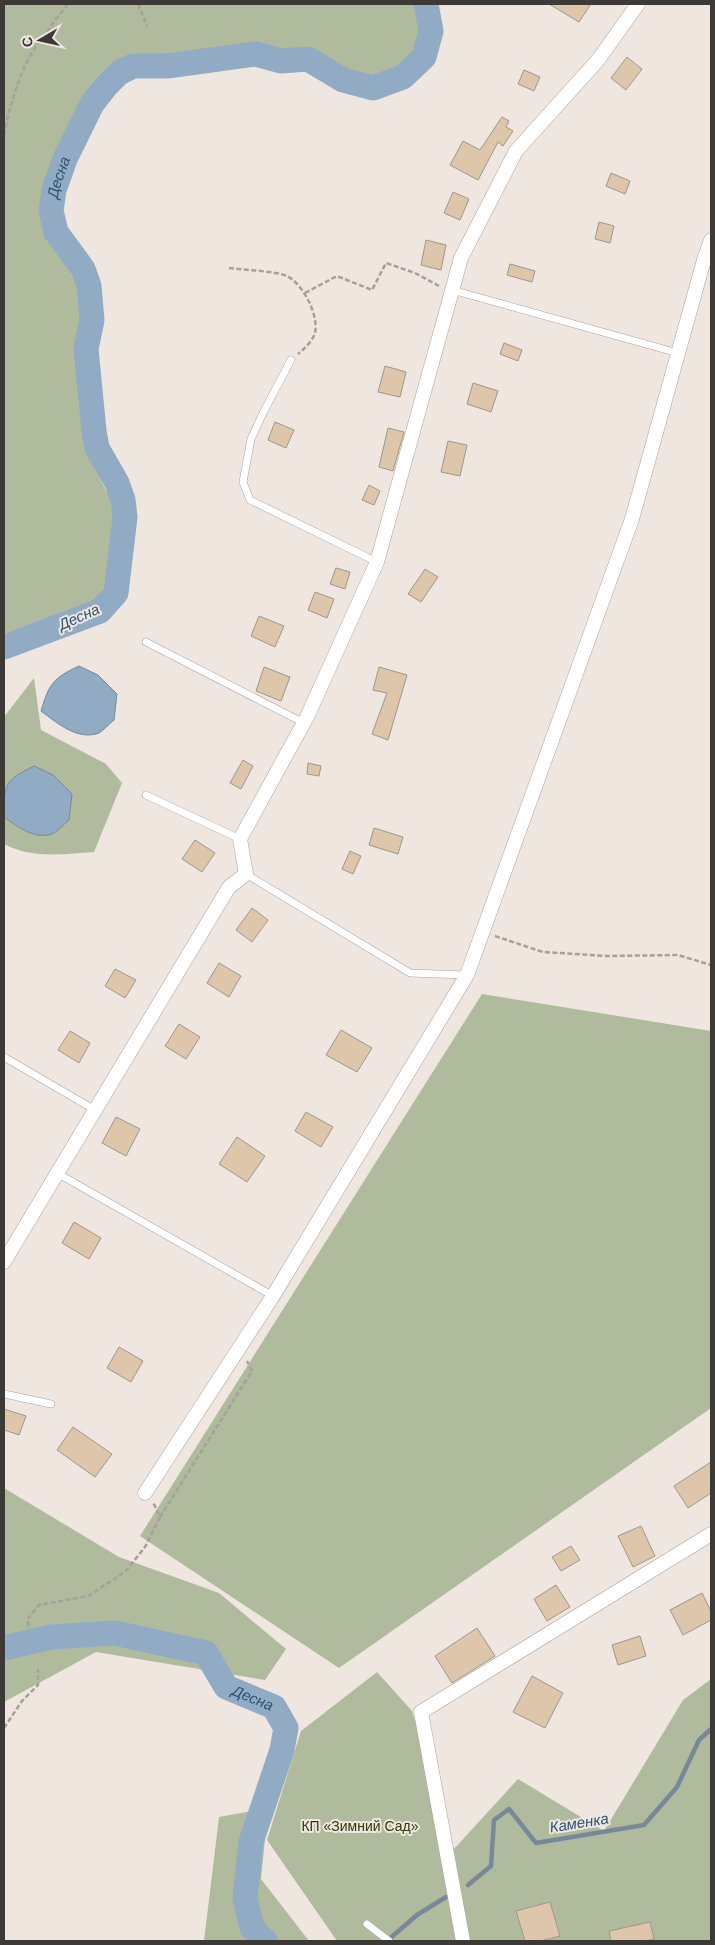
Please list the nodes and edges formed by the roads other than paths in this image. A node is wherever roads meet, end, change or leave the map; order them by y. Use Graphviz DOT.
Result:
graph roads {
  1 [pos="638,4"];
  2 [pos="711,240"];
  3 [pos="452,290"];
  4 [pos="678,353"];
  5 [pos="292,360"];
  6 [pos="377,562"];
  7 [pos="146,642"];
  8 [pos="304,723"];
  9 [pos="146,795"];
  10 [pos="240,839"];
  11 [pos="246,874"];
  12 [pos="467,975"];
  13 [pos="4,1057"];
  14 [pos="95,1110"];
  15 [pos="57,1173"];
  16 [pos="4,1262"];
  17 [pos="273,1296"];
  18 [pos="4,1394"];
  19 [pos="51,1404"];
  20 [pos="145,1493"];
  21 [pos="711,1534"];
  22 [pos="367,1924"];
  23 [pos="389,1941"];
  24 [pos="463,1941"];
  1 -- 3 [label="street"];
  2 -- 4 [label="street"];
  3 -- 4 [label="lane"];
  3 -- 6 [label="street"];
  4 -- 12 [label="street"];
  5 -- 6 [label="lane"];
  6 -- 8 [label="street"];
  7 -- 8 [label="lane"];
  8 -- 10 [label="street"];
  9 -- 10 [label="lane"];
  10 -- 11 [label="street"];
  11 -- 12 [label="lane"];
  11 -- 14 [label="street"];
  12 -- 17 [label="street"];
  13 -- 14 [label="lane"];
  14 -- 15 [label="street"];
  15 -- 16 [label="street"];
  15 -- 17 [label="lane"];
  17 -- 20 [label="street"];
  18 -- 19 [label="lane"];
  21 -- 24 [label="street"];
  22 -- 23 [label="lane"];
}
